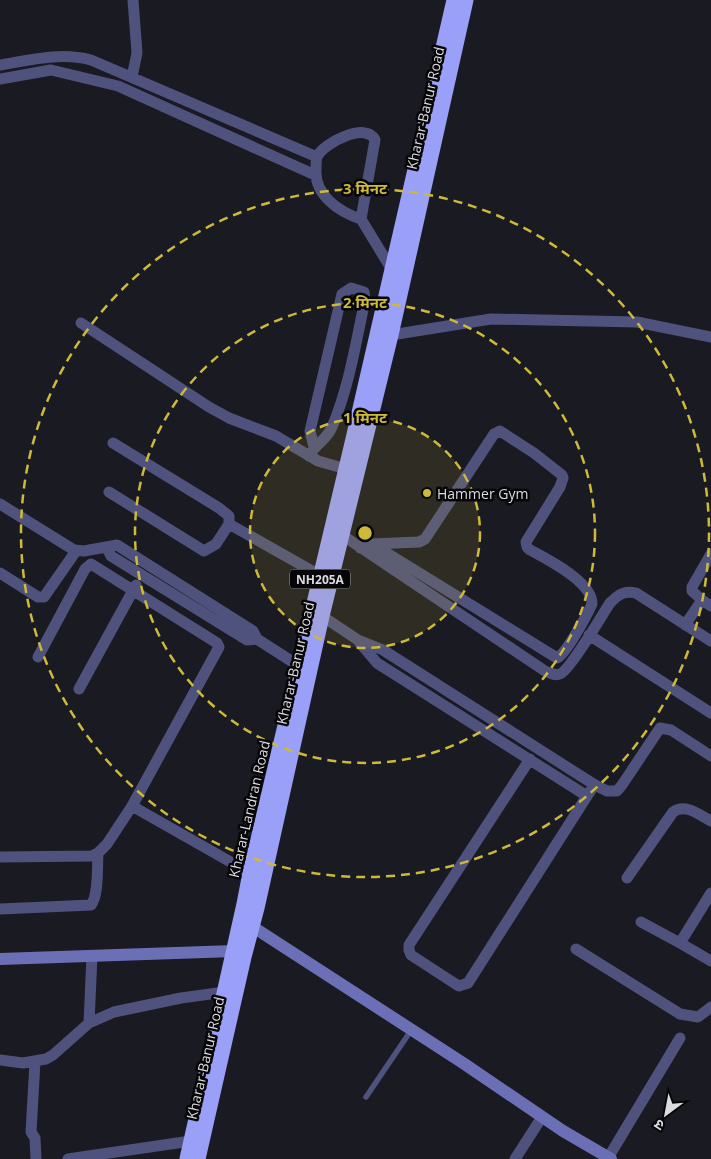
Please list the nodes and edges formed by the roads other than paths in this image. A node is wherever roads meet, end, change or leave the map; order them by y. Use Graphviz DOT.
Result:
graph roads {
  1 [pos="133,0"];
  2 [pos="454,0"];
  3 [pos="466,0"];
  4 [pos="0,65"];
  5 [pos="132,77"];
  6 [pos="0,79"];
  7 [pos="317,157"];
  8 [pos="315,175"];
  9 [pos="361,219"];
  10 [pos="392,270"];
  11 [pos="81,323"];
  12 [pos="384,334"];
  13 [pos="711,337"];
  14 [pos="113,443"];
  15 [pos="311,452"];
  16 [pos="346,469"];
  17 [pos="108,492"];
  18 [pos="0,504"];
  19 [pos="229,524"];
  20 [pos="342,535"];
  21 [pos="372,544"];
  22 [pos="107,548"];
  23 [pos="360,548"];
  24 [pos="76,550"];
  25 [pos="711,554"];
  26 [pos="0,573"];
  27 [pos="142,574"];
  28 [pos="321,576"];
  29 [pos="134,590"];
  30 [pos="321,596"];
  31 [pos="706,603"];
  32 [pos="322,616"];
  33 [pos="232,624"];
  34 [pos="685,625"];
  35 [pos="589,635"];
  36 [pos="358,640"];
  37 [pos="711,641"];
  38 [pos="219,647"];
  39 [pos="38,657"];
  40 [pos="299,666"];
  41 [pos="79,689"];
  42 [pos="711,713"];
  43 [pos="711,756"];
  44 [pos="530,759"];
  45 [pos="595,785"];
  46 [pos="587,796"];
  47 [pos="132,806"];
  48 [pos="711,822"];
  49 [pos="98,853"];
  50 [pos="0,857"];
  51 [pos="250,873"];
  52 [pos="628,878"];
  53 [pos="711,892"];
  54 [pos="0,909"];
  55 [pos="641,922"];
  56 [pos="246,925"];
  57 [pos="680,943"];
  58 [pos="576,949"];
  59 [pos="240,952"];
  60 [pos="92,956"];
  61 [pos="0,959"];
  62 [pos="711,962"];
  63 [pos="225,992"];
  64 [pos="711,1008"];
  65 [pos="89,1023"];
  66 [pos="412,1030"];
  67 [pos="680,1038"];
  68 [pos="0,1060"];
  69 [pos="35,1062"];
  70 [pos="366,1097"];
  71 [pos="542,1117"];
  72 [pos="191,1140"];
  73 [pos="602,1157"];
  74 [pos="36,1159"];
  75 [pos="68,1159"];
  76 [pos="187,1159"];
  77 [pos="198,1159"];
  78 [pos="515,1159"];
  1 -- 5 [label="street"];
  2 -- 10 [label="highway, Kharar-Landran Road / NH205A"];
  3 -- 12 [label="highway, Kharar-Banur Road / NH205A"];
  4 -- 5 [label="street"];
  5 -- 7 [label="street"];
  6 -- 8 [label="street"];
  7 -- 8 [label="street"];
  7 -- 9 [label="street"];
  8 -- 9 [label="street"];
  9 -- 10 [label="street"];
  10 -- 12 [label="highway, Kharar-Landran Road / NH205A"];
  11 -- 15 [label="street"];
  12 -- 13 [label="street"];
  12 -- 16 [label="highway, Kharar-Landran Road / NH205A"];
  12 -- 20 [label="highway, Kharar-Banur Road / NH205A"];
  14 -- 19 [label="street"];
  15 -- 15 [label="street"];
  15 -- 16 [label="street"];
  16 -- 28 [label="highway, Kharar-Landran Road / NH205A"];
  17 -- 19 [label="street"];
  18 -- 24 [label="street"];
  19 -- 28 [label="street"];
  20 -- 23 [label="street"];
  20 -- 30 [label="highway, Kharar-Banur Road / NH205A"];
  21 -- 21 [label="street"];
  21 -- 23 [label="street"];
  22 -- 24 [label="street"];
  22 -- 27 [label="street"];
  22 -- 33 [label="street"];
  23 -- 35 [label="street"];
  24 -- 26 [label="street"];
  25 -- 31 [label="street"];
  27 -- 29 [label="street"];
  27 -- 33 [label="street"];
  28 -- 30 [label="highway, Kharar-Landran Road / NH205A"];
  29 -- 38 [label="street"];
  29 -- 39 [label="street"];
  29 -- 41 [label="street"];
  30 -- 32 [label="highway, Kharar-Banur Road / NH205A"];
  30 -- 40 [label="highway, Kharar-Landran Road / NH205A"];
  31 -- 34 [label="street"];
  32 -- 36 [label="street"];
  32 -- 56 [label="highway, Kharar-Banur Road / NH205A"];
  33 -- 38 [label="street"];
  33 -- 40 [label="street"];
  34 -- 35 [label="street"];
  34 -- 37 [label="street"];
  35 -- 42 [label="street"];
  36 -- 44 [label="street"];
  36 -- 45 [label="street"];
  38 -- 47 [label="street"];
  40 -- 51 [label="highway, Kharar-Landran Road / NH205A"];
  43 -- 45 [label="street"];
  44 -- 46 [label="street"];
  44 -- 46 [label="street"];
  45 -- 46 [label="street"];
  47 -- 49 [label="street"];
  47 -- 51 [label="street"];
  48 -- 52 [label="street"];
  49 -- 50 [label="street"];
  49 -- 54 [label="street"];
  51 -- 56 [label="highway, Kharar-Landran Road / NH205A"];
  53 -- 57 [label="street"];
  55 -- 57 [label="street"];
  56 -- 59 [label="highway, Kharar-Landran Road / NH205A"];
  56 -- 66 [label="street"];
  57 -- 62 [label="street"];
  58 -- 64 [label="street"];
  59 -- 60 [label="street"];
  59 -- 63 [label="highway, Kharar-Landran Road / NH205A"];
  59 -- 77 [label="highway, Kharar-Banur Road / NH205A"];
  60 -- 61 [label="street"];
  60 -- 65 [label="street"];
  63 -- 65 [label="street"];
  63 -- 72 [label="highway, Kharar-Landran Road / NH205A"];
  65 -- 69 [label="street"];
  66 -- 70 [label="lane"];
  66 -- 71 [label="street"];
  67 -- 73 [label="street"];
  68 -- 69 [label="street"];
  69 -- 74 [label="street"];
  71 -- 73 [label="street"];
  71 -- 78 [label="street"];
  72 -- 75 [label="street"];
  72 -- 76 [label="highway, Kharar-Landran Road / NH205A"];
}
